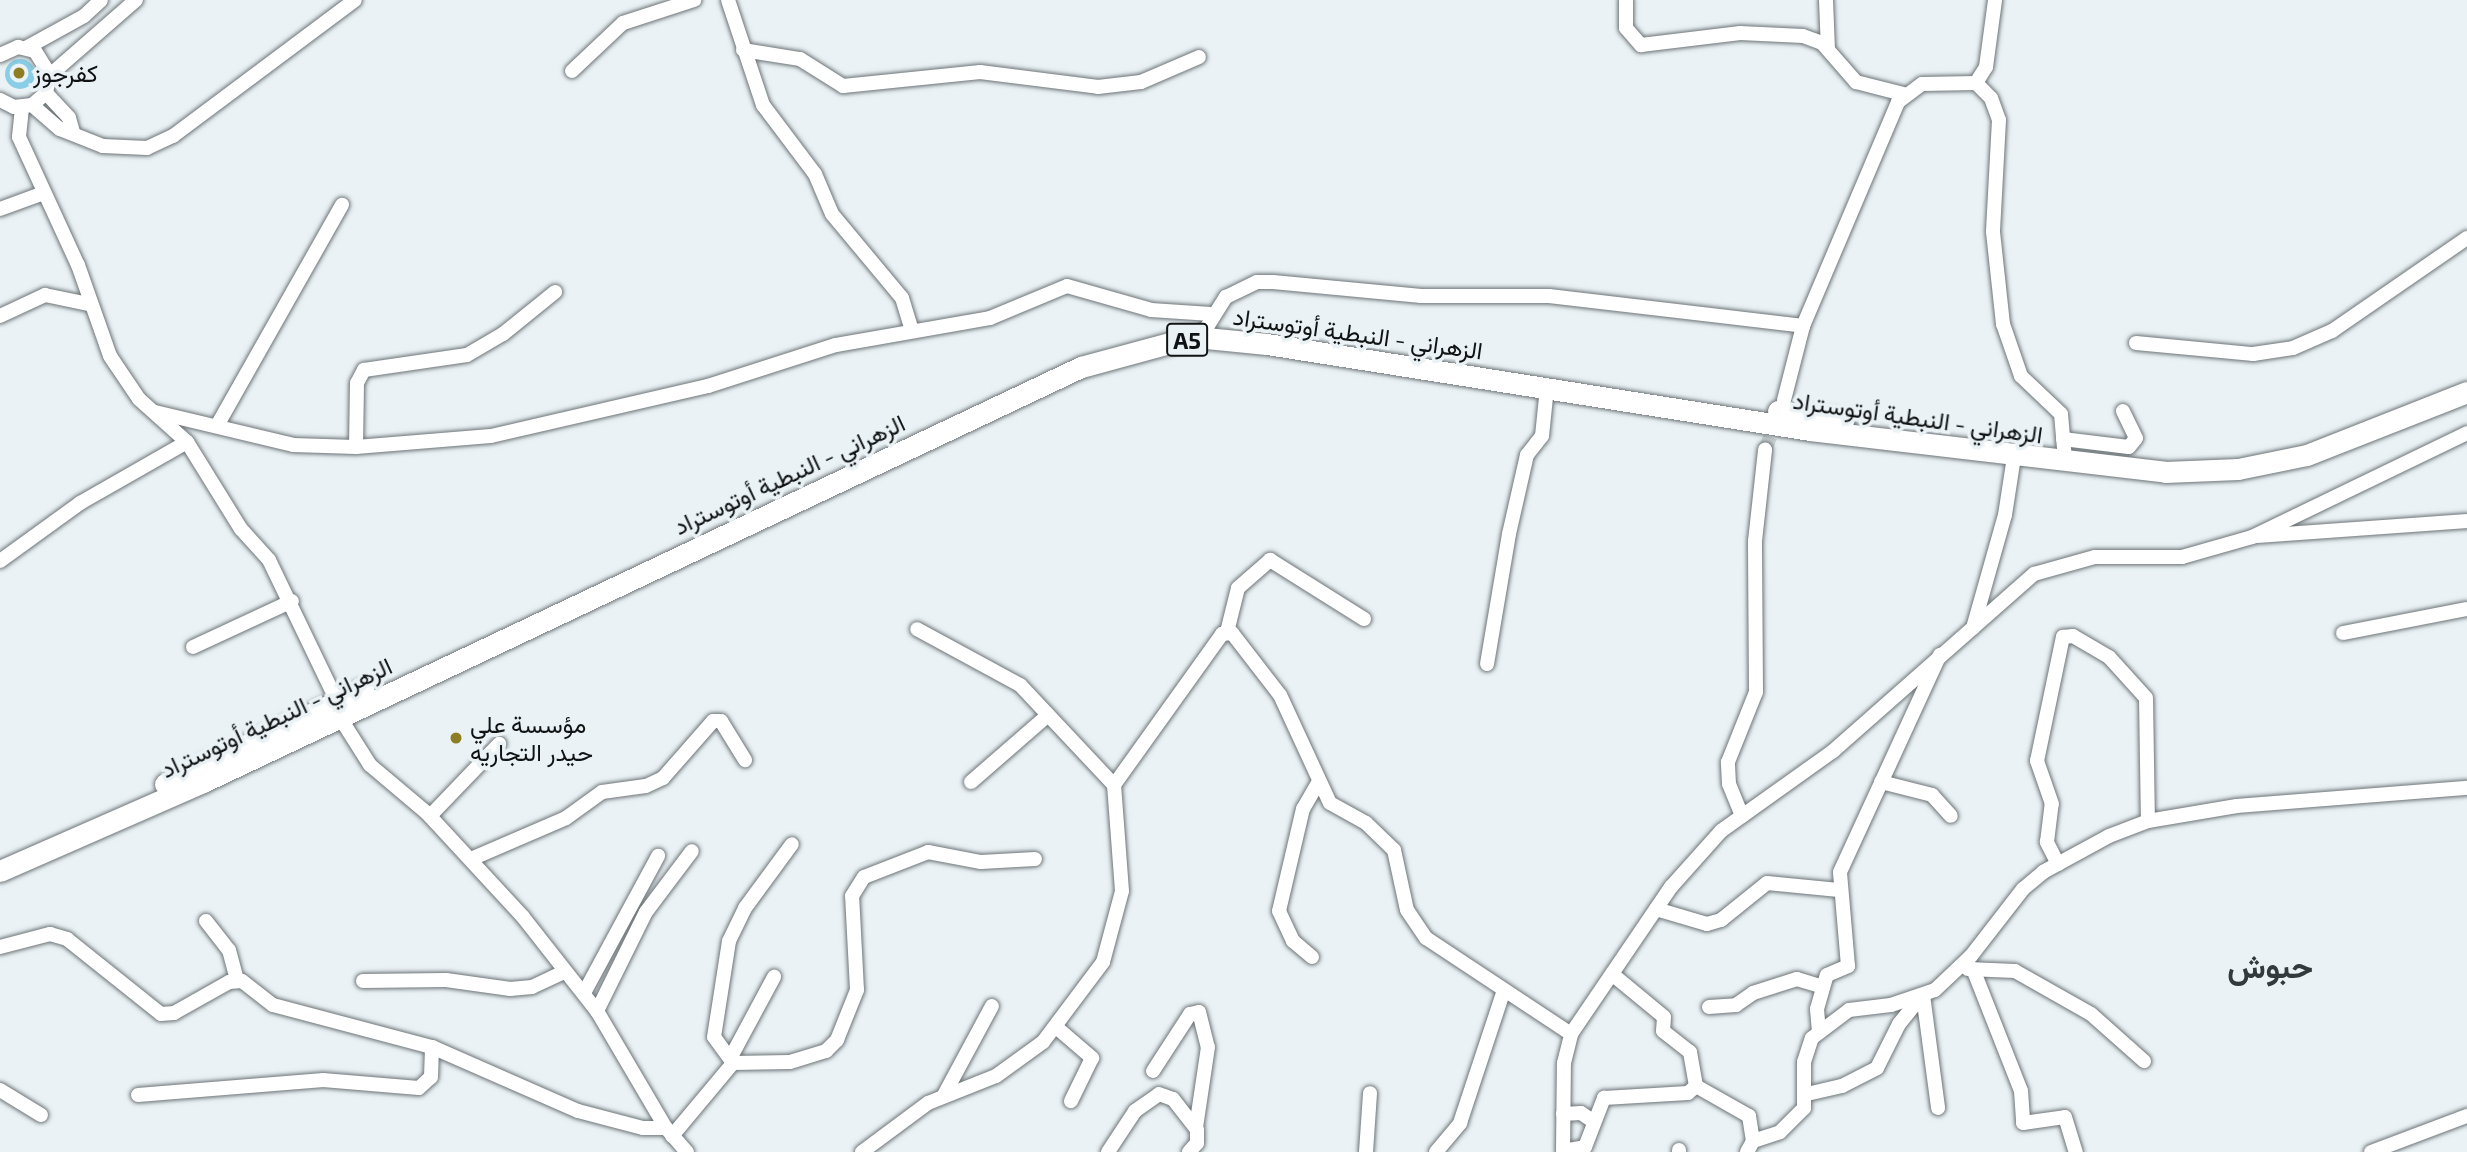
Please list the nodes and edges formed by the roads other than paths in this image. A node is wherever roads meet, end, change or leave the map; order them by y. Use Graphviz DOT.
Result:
graph roads {
  1 [pos="101,0"];
  2 [pos="136,0"];
  3 [pos="355,0"];
  4 [pos="694,0"];
  5 [pos="728,0"];
  6 [pos="1626,0"];
  7 [pos="1826,0"];
  8 [pos="1995,0"];
  9 [pos="9,49"];
  10 [pos="1828,49"];
  11 [pos="743,50"];
  12 [pos="1199,57"];
  13 [pos="572,71"];
  14 [pos="50,75"];
  15 [pos="1976,83"];
  16 [pos="46,93"];
  17 [pos="1903,94"];
  18 [pos="0,100"];
  19 [pos="23,107"];
  20 [pos="0,115"];
  21 [pos="73,132"];
  22 [pos="44,193"];
  23 [pos="342,205"];
  24 [pos="0,209"];
  25 [pos="2467,238"];
  26 [pos="555,292"];
  27 [pos="89,304"];
  28 [pos="0,316"];
  29 [pos="1209,321"];
  30 [pos="1803,326"];
  31 [pos="912,331"];
  32 [pos="2136,343"];
  33 [pos="2467,381"];
  34 [pos="1547,387"];
  35 [pos="2467,392"];
  36 [pos="1629,394"];
  37 [pos="1784,400"];
  38 [pos="2123,411"];
  39 [pos="155,412"];
  40 [pos="218,424"];
  41 [pos="2467,433"];
  42 [pos="187,442"];
  43 [pos="2063,445"];
  44 [pos="356,447"];
  45 [pos="1765,450"];
  46 [pos="2014,457"];
  47 [pos="2467,521"];
  48 [pos="2252,537"];
  49 [pos="0,561"];
  50 [pos="292,601"];
  51 [pos="2467,609"];
  52 [pos="1364,619"];
  53 [pos="1973,628"];
  54 [pos="918,629"];
  55 [pos="1227,632"];
  56 [pos="2343,633"];
  57 [pos="193,647"];
  58 [pos="1940,654"];
  59 [pos="1487,664"];
  60 [pos="338,709"];
  61 [pos="1048,715"];
  62 [pos="499,744"];
  63 [pos="745,760"];
  64 [pos="971,782"];
  65 [pos="1881,782"];
  66 [pos="1318,783"];
  67 [pos="1114,785"];
  68 [pos="2467,788"];
  69 [pos="118,813"];
  70 [pos="430,816"];
  71 [pos="1742,816"];
  72 [pos="1951,816"];
  73 [pos="2148,821"];
  74 [pos="792,844"];
  75 [pos="692,851"];
  76 [pos="658,856"];
  77 [pos="0,858"];
  78 [pos="471,859"];
  79 [pos="1035,859"];
  80 [pos="2058,864"];
  81 [pos="0,871"];
  82 [pos="1839,890"];
  83 [pos="1656,909"];
  84 [pos="206,921"];
  85 [pos="0,947"];
  86 [pos="1312,957"];
  87 [pos="1966,969"];
  88 [pos="564,972"];
  89 [pos="1612,974"];
  90 [pos="774,977"];
  91 [pos="237,980"];
  92 [pos="363,981"];
  93 [pos="1823,987"];
  94 [pos="1504,990"];
  95 [pos="584,993"];
  96 [pos="1923,995"];
  97 [pos="992,1006"];
  98 [pos="1709,1007"];
  99 [pos="597,1011"];
  100 [pos="1056,1027"];
  101 [pos="1819,1032"];
  102 [pos="1571,1034"];
  103 [pos="432,1047"];
  104 [pos="733,1059"];
  105 [pos="2144,1061"];
  106 [pos="1153,1071"];
  107 [pos="1696,1086"];
  108 [pos="0,1090"];
  109 [pos="1370,1093"];
  110 [pos="1807,1094"];
  111 [pos="138,1095"];
  112 [pos="944,1095"];
  113 [pos="1071,1101"];
  114 [pos="1938,1108"];
  115 [pos="1563,1114"];
  116 [pos="41,1115"];
  117 [pos="2467,1116"];
  118 [pos="1593,1121"];
  119 [pos="1196,1128"];
  120 [pos="676,1142"];
  121 [pos="1759,1147"];
  122 [pos="1563,1151"];
  123 [pos="862,1152"];
  124 [pos="1108,1152"];
  125 [pos="1189,1152"];
  126 [pos="1366,1152"];
  127 [pos="1436,1152"];
  128 [pos="2076,1152"];
  129 [pos="2371,1152"];
  1 -- 9 [label="street"];
  2 -- 14 [label="street"];
  3 -- 21 [label="street"];
  4 -- 13 [label="street"];
  5 -- 11 [label="street"];
  6 -- 10 [label="street"];
  7 -- 10 [label="street"];
  8 -- 15 [label="street"];
  9 -- 14 [label="street"];
  10 -- 17 [label="street"];
  11 -- 12 [label="street"];
  11 -- 31 [label="street"];
  14 -- 16 [label="street"];
  15 -- 17 [label="street"];
  15 -- 43 [label="street"];
  16 -- 19 [label="street"];
  16 -- 21 [label="street"];
  17 -- 30 [label="street"];
  18 -- 19 [label="street"];
  19 -- 20 [label="street"];
  19 -- 21 [label="street"];
  19 -- 22 [label="street"];
  22 -- 24 [label="street"];
  22 -- 27 [label="street"];
  23 -- 40 [label="street"];
  25 -- 32 [label="street"];
  26 -- 44 [label="street"];
  27 -- 28 [label="street"];
  27 -- 39 [label="street"];
  29 -- 30 [label="street"];
  29 -- 31 [label="street"];
  29 -- 36 [label="highway, الزهراني - النبطية أوتوستراد / A5"];
  29 -- 60 [label="highway, الزهراني - النبطية أوتوستراد / A5"];
  30 -- 37 [label="street"];
  31 -- 44 [label="street"];
  33 -- 43 [label="highway, الزهراني - النبطية أوتوستراد / A5"];
  34 -- 36 [label="highway, الزهراني - النبطية أوتوستراد / A5"];
  34 -- 59 [label="street"];
  34 -- 60 [label="highway, الزهراني - النبطية أوتوستراد / A5"];
  35 -- 46 [label="highway, الزهراني - النبطية أوتوستراد / A5"];
  36 -- 43 [label="highway, الزهراني - النبطية أوتوستراد / A5"];
  36 -- 46 [label="highway, الزهراني - النبطية أوتوستراد / A5"];
  38 -- 43 [label="street"];
  39 -- 40 [label="street"];
  39 -- 42 [label="street"];
  40 -- 44 [label="street"];
  41 -- 48 [label="street"];
  42 -- 49 [label="street"];
  42 -- 50 [label="street"];
  45 -- 71 [label="street"];
  46 -- 53 [label="street"];
  47 -- 48 [label="street"];
  48 -- 53 [label="street"];
  50 -- 57 [label="street"];
  50 -- 60 [label="street"];
  51 -- 56 [label="street"];
  52 -- 55 [label="street"];
  53 -- 58 [label="street"];
  54 -- 61 [label="street"];
  55 -- 66 [label="street"];
  55 -- 67 [label="street"];
  58 -- 65 [label="street"];
  58 -- 71 [label="street"];
  60 -- 69 [label="highway, الزهراني - النبطية أوتوستراد / A5"];
  60 -- 70 [label="street"];
  61 -- 64 [label="street"];
  61 -- 67 [label="street"];
  62 -- 70 [label="street"];
  63 -- 78 [label="street"];
  65 -- 72 [label="street"];
  65 -- 82 [label="street"];
  66 -- 86 [label="street"];
  66 -- 94 [label="street"];
  67 -- 100 [label="street"];
  68 -- 73 [label="street"];
  69 -- 77 [label="highway, الزهراني - النبطية أوتوستراد / A5"];
  69 -- 81 [label="highway, الزهراني - النبطية أوتوستراد / A5"];
  70 -- 78 [label="street"];
  71 -- 83 [label="street"];
  73 -- 80 [label="street"];
  73 -- 80 [label="street"];
  74 -- 104 [label="street"];
  75 -- 99 [label="street"];
  76 -- 95 [label="street"];
  78 -- 88 [label="street"];
  79 -- 104 [label="street"];
  80 -- 87 [label="street"];
  82 -- 83 [label="street"];
  82 -- 93 [label="street"];
  83 -- 89 [label="street"];
  84 -- 91 [label="street"];
  85 -- 91 [label="street"];
  87 -- 96 [label="street"];
  87 -- 105 [label="street"];
  87 -- 128 [label="street"];
  88 -- 92 [label="street"];
  88 -- 95 [label="street"];
  89 -- 102 [label="street"];
  89 -- 107 [label="street"];
  90 -- 104 [label="street"];
  91 -- 103 [label="street"];
  93 -- 98 [label="street"];
  93 -- 101 [label="street"];
  94 -- 102 [label="street"];
  94 -- 127 [label="street"];
  95 -- 99 [label="street"];
  96 -- 101 [label="street"];
  96 -- 110 [label="street"];
  96 -- 114 [label="street"];
  97 -- 112 [label="street"];
  99 -- 120 [label="street"];
  100 -- 112 [label="street"];
  100 -- 113 [label="street"];
  101 -- 110 [label="street"];
  102 -- 115 [label="street"];
  103 -- 111 [label="street"];
  103 -- 120 [label="street"];
  104 -- 120 [label="street"];
  106 -- 119 [label="street"];
  107 -- 118 [label="street"];
  107 -- 121 [label="street"];
  108 -- 116 [label="street"];
  109 -- 126 [label="street"];
  110 -- 121 [label="street"];
  112 -- 123 [label="street"];
  115 -- 118 [label="street"];
  115 -- 122 [label="street"];
  117 -- 129 [label="street"];
  118 -- 122 [label="street"];
  119 -- 124 [label="street"];
  119 -- 125 [label="street"];
}
